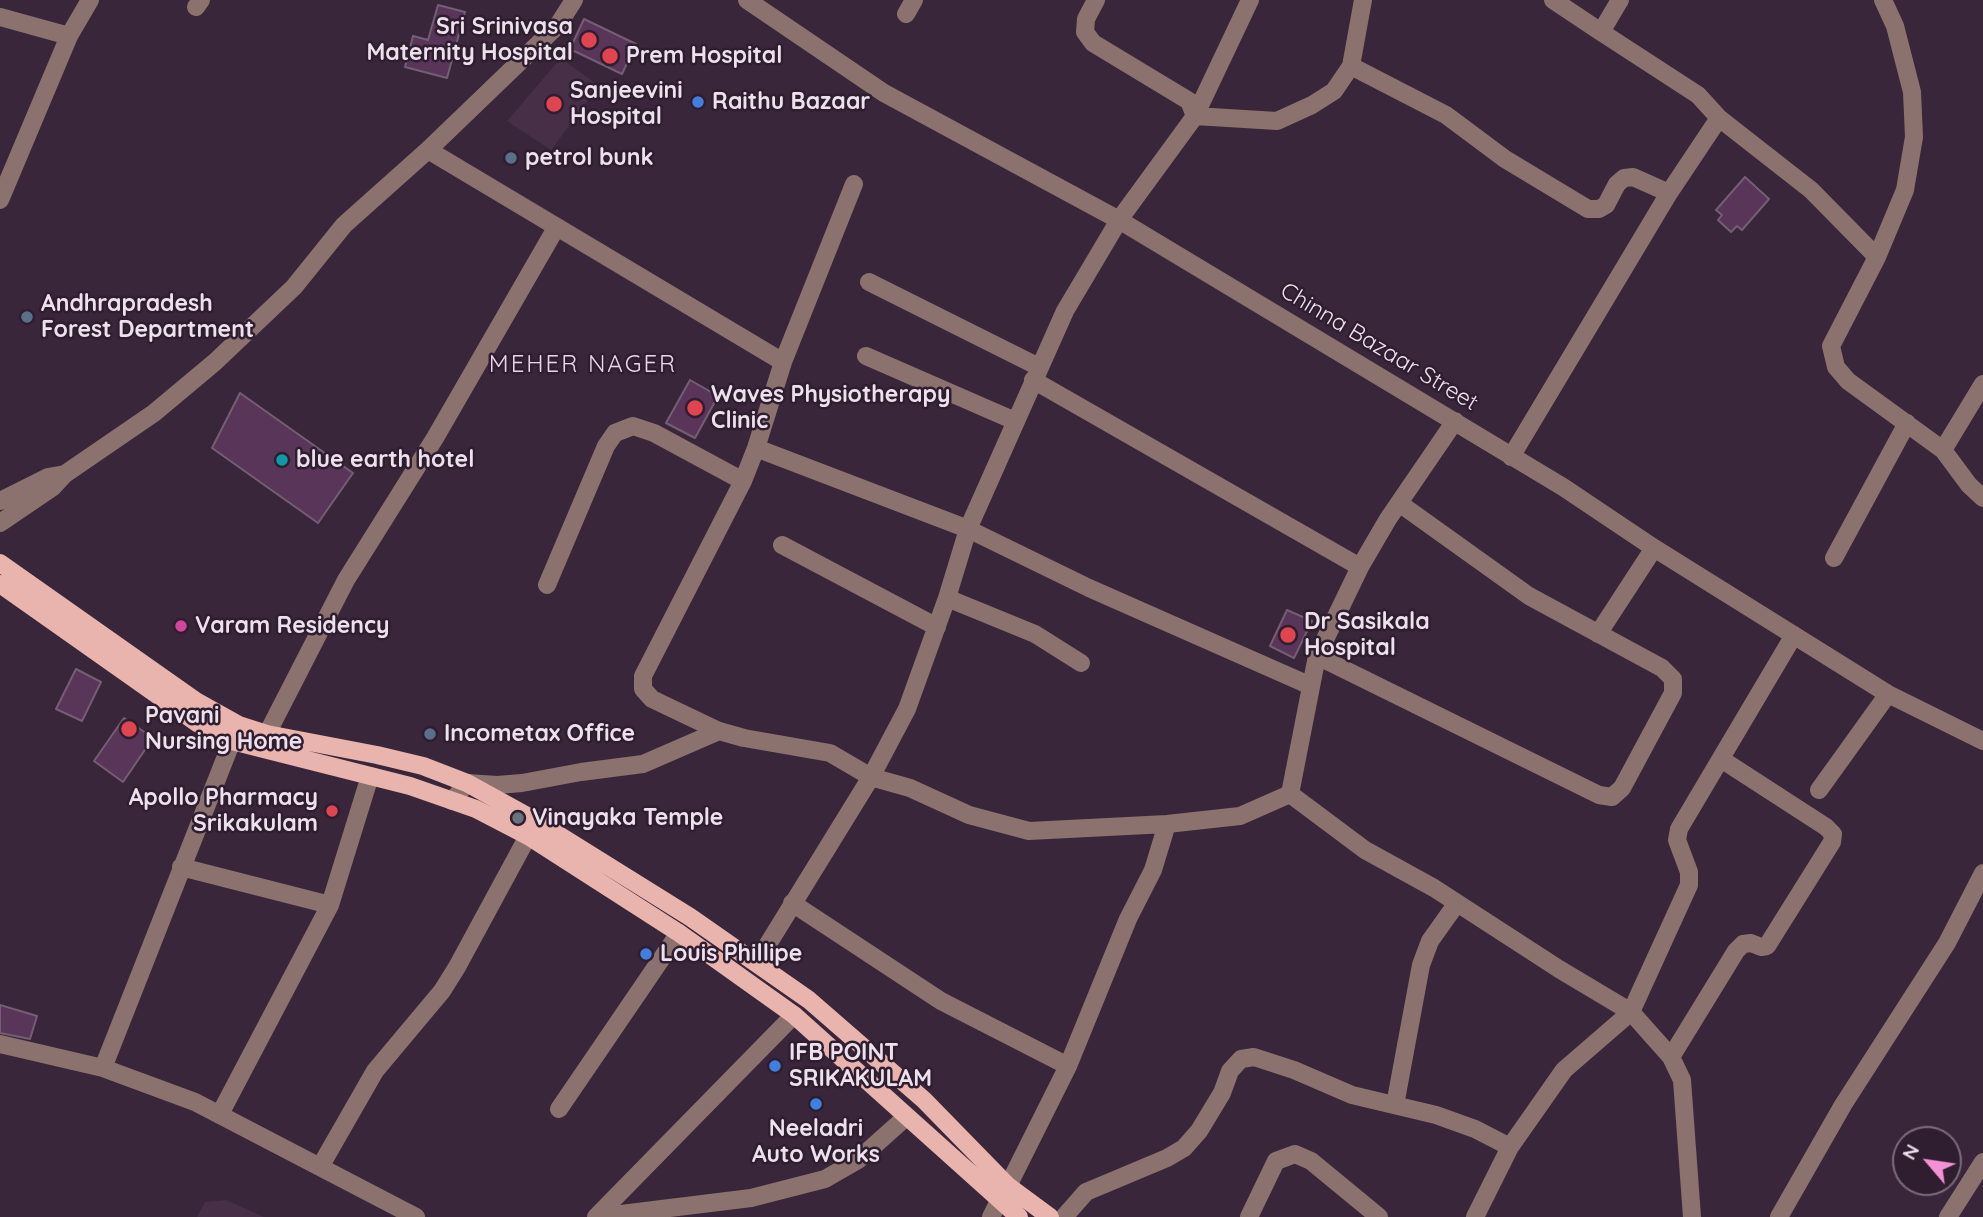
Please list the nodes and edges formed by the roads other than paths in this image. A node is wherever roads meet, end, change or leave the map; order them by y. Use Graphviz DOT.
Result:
graph roads {
  1 [pos="90,0"];
  2 [pos="574,0"];
  3 [pos="747,0"];
  4 [pos="1096,0"];
  5 [pos="1250,0"];
  6 [pos="1363,0"];
  7 [pos="1553,0"];
  8 [pos="1620,0"];
  9 [pos="1883,0"];
  10 [pos="0,17"];
  11 [pos="1601,32"];
  12 [pos="69,36"];
  13 [pos="1351,66"];
  14 [pos="1195,116"];
  15 [pos="1719,118"];
  16 [pos="428,150"];
  17 [pos="8,161"];
  18 [pos="854,184"];
  19 [pos="1669,193"];
  20 [pos="0,200"];
  21 [pos="1119,220"];
  22 [pos="556,228"];
  23 [pos="1877,257"];
  24 [pos="869,282"];
  25 [pos="866,356"];
  26 [pos="783,362"];
  27 [pos="1036,374"];
  28 [pos="1983,384"];
  29 [pos="1015,421"];
  30 [pos="1455,421"];
  31 [pos="1907,423"];
  32 [pos="757,448"];
  33 [pos="1943,450"];
  34 [pos="1511,457"];
  35 [pos="65,474"];
  36 [pos="743,481"];
  37 [pos="1983,498"];
  38 [pos="0,501"];
  39 [pos="1399,503"];
  40 [pos="0,523"];
  41 [pos="968,529"];
  42 [pos="782,545"];
  43 [pos="1654,548"];
  44 [pos="1834,558"];
  45 [pos="0,563"];
  46 [pos="1360,567"];
  47 [pos="0,584"];
  48 [pos="547,585"];
  49 [pos="947,598"];
  50 [pos="937,627"];
  51 [pos="1598,634"];
  52 [pos="1794,635"];
  53 [pos="1317,656"];
  54 [pos="1081,663"];
  55 [pos="1311,686"];
  56 [pos="1888,694"];
  57 [pos="719,731"];
  58 [pos="267,734"];
  59 [pos="232,741"];
  60 [pos="1983,741"];
  61 [pos="1721,759"];
  62 [pos="370,776"];
  63 [pos="871,777"];
  64 [pos="467,783"];
  65 [pos="1818,790"];
  66 [pos="1290,794"];
  67 [pos="452,801"];
  68 [pos="1167,824"];
  69 [pos="528,836"];
  70 [pos="181,867"];
  71 [pos="1983,873"];
  72 [pos="792,903"];
  73 [pos="1457,903"];
  74 [pos="330,905"];
  75 [pos="679,933"];
  76 [pos="757,962"];
  77 [pos="1631,1012"];
  78 [pos="794,1015"];
  79 [pos="0,1045"];
  80 [pos="1671,1057"];
  81 [pos="1068,1066"];
  82 [pos="103,1068"];
  83 [pos="1395,1104"];
  84 [pos="559,1109"];
  85 [pos="220,1114"];
  86 [pos="906,1116"];
  87 [pos="1510,1147"];
  88 [pos="1983,1162"];
  89 [pos="320,1167"];
  90 [pos="751,1198"];
  91 [pos="1000,1201"];
  92 [pos="416,1217"];
  93 [pos="596,1217"];
  94 [pos="753,1217"];
  95 [pos="1019,1217"];
  96 [pos="1050,1217"];
  97 [pos="1064,1217"];
  98 [pos="1249,1217"];
  99 [pos="1379,1217"];
  100 [pos="1475,1217"];
  101 [pos="1692,1217"];
  102 [pos="1779,1217"];
  103 [pos="1948,1217"];
  1 -- 12 [label="street"];
  2 -- 16 [label="street"];
  3 -- 21 [label="street, Chinna Bazaar Street"];
  4 -- 14 [label="street"];
  5 -- 14 [label="street"];
  6 -- 13 [label="street"];
  7 -- 11 [label="street"];
  8 -- 11 [label="street"];
  9 -- 23 [label="street"];
  10 -- 12 [label="street"];
  11 -- 15 [label="street"];
  12 -- 17 [label="street"];
  13 -- 14 [label="street"];
  13 -- 19 [label="street"];
  14 -- 21 [label="street"];
  15 -- 19 [label="street"];
  15 -- 23 [label="street"];
  16 -- 22 [label="street"];
  16 -- 35 [label="street"];
  17 -- 20 [label="street"];
  18 -- 26 [label="street"];
  19 -- 34 [label="street"];
  21 -- 27 [label="street"];
  21 -- 30 [label="street, Chinna Bazaar Street"];
  22 -- 26 [label="street"];
  22 -- 58 [label="street"];
  23 -- 31 [label="street"];
  24 -- 27 [label="street"];
  25 -- 29 [label="street"];
  26 -- 32 [label="street"];
  27 -- 29 [label="street"];
  27 -- 46 [label="street"];
  28 -- 33 [label="street"];
  29 -- 41 [label="street"];
  30 -- 34 [label="street, Chinna Bazaar Street"];
  30 -- 39 [label="street"];
  31 -- 33 [label="street"];
  31 -- 44 [label="street"];
  32 -- 36 [label="street"];
  32 -- 41 [label="street"];
  33 -- 37 [label="street"];
  34 -- 43 [label="street, Chinna Bazaar Street"];
  35 -- 38 [label="street"];
  35 -- 40 [label="street"];
  36 -- 48 [label="street"];
  36 -- 57 [label="street"];
  39 -- 46 [label="street"];
  39 -- 51 [label="street"];
  41 -- 49 [label="street"];
  41 -- 55 [label="street"];
  42 -- 50 [label="street"];
  43 -- 51 [label="street"];
  43 -- 52 [label="street, Chinna Bazaar Street"];
  45 -- 58 [label="main road"];
  46 -- 53 [label="street"];
  47 -- 59 [label="main road"];
  49 -- 50 [label="street"];
  49 -- 54 [label="street"];
  50 -- 63 [label="street"];
  51 -- 53 [label="street"];
  52 -- 56 [label="street, Chinna Bazaar Street"];
  52 -- 61 [label="street"];
  53 -- 55 [label="street"];
  55 -- 66 [label="street"];
  56 -- 60 [label="street, Chinna Bazaar Street"];
  56 -- 65 [label="street"];
  57 -- 63 [label="street"];
  57 -- 64 [label="street"];
  58 -- 64 [label="main road"];
  59 -- 62 [label="main road"];
  59 -- 70 [label="street"];
  61 -- 77 [label="street"];
  61 -- 80 [label="street"];
  62 -- 67 [label="main road"];
  62 -- 74 [label="street"];
  63 -- 68 [label="street"];
  63 -- 72 [label="street"];
  64 -- 67 [label="street"];
  64 -- 76 [label="main road"];
  66 -- 68 [label="street"];
  66 -- 73 [label="street"];
  67 -- 69 [label="main road"];
  68 -- 81 [label="street"];
  69 -- 75 [label="main road"];
  69 -- 89 [label="street"];
  70 -- 74 [label="street"];
  70 -- 82 [label="street"];
  71 -- 102 [label="street"];
  72 -- 76 [label="street"];
  72 -- 81 [label="street"];
  73 -- 77 [label="street"];
  73 -- 83 [label="street"];
  74 -- 85 [label="street"];
  75 -- 78 [label="main road"];
  75 -- 84 [label="street"];
  76 -- 91 [label="main road"];
  77 -- 80 [label="street"];
  77 -- 87 [label="street"];
  78 -- 86 [label="main road"];
  78 -- 93 [label="street"];
  79 -- 82 [label="street"];
  80 -- 101 [label="street"];
  81 -- 91 [label="street"];
  82 -- 85 [label="street"];
  83 -- 87 [label="street"];
  83 -- 97 [label="street"];
  85 -- 89 [label="street"];
  86 -- 90 [label="street"];
  86 -- 91 [label="main road"];
  87 -- 100 [label="street"];
  88 -- 103 [label="street"];
  89 -- 92 [label="street"];
  90 -- 93 [label="street"];
  90 -- 94 [label="street"];
  91 -- 95 [label="main road"];
  91 -- 96 [label="main road"];
  98 -- 99 [label="street"];
}
